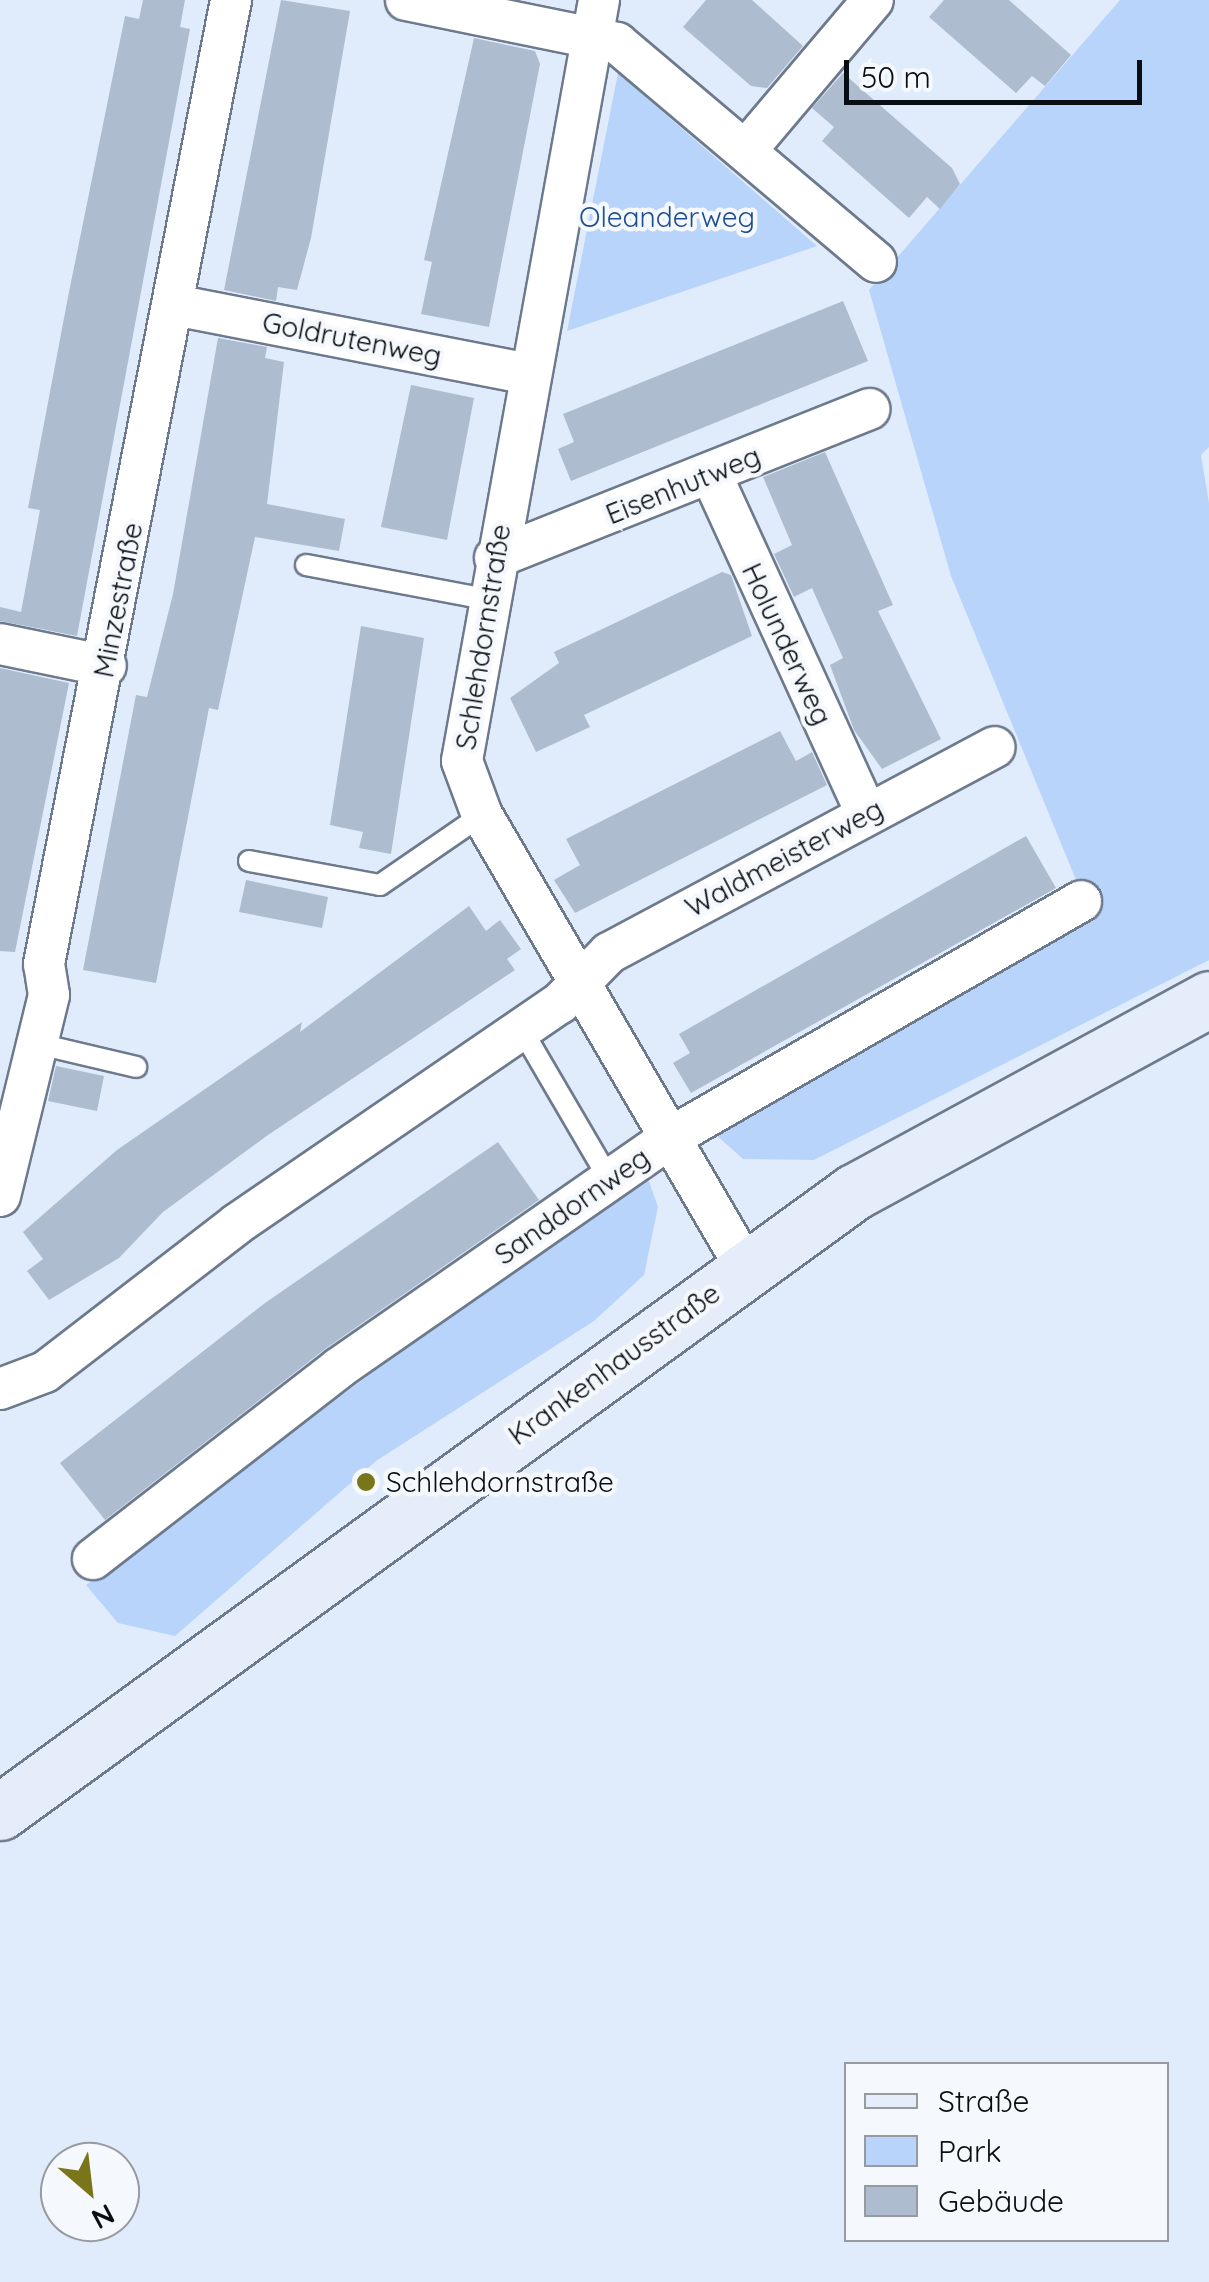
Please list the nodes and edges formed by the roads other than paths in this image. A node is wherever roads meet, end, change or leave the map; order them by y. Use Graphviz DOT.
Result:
graph roads {
  1 [pos="230,0"];
  2 [pos="406,0"];
  3 [pos="873,0"];
  4 [pos="595,18"];
  5 [pos="746,149"];
  6 [pos="876,262"];
  7 [pos="174,305"];
  8 [pos="529,374"];
  9 [pos="869,409"];
  10 [pos="711,474"];
  11 [pos="496,558"];
  12 [pos="306,565"];
  13 [pos="486,598"];
  14 [pos="0,644"];
  15 [pos="106,666"];
  16 [pos="994,747"];
  17 [pos="866,812"];
  18 [pos="482,815"];
  19 [pos="249,861"];
  20 [pos="1081,901"];
  21 [pos="584,981"];
  22 [pos="1209,998"];
  23 [pos="522,1030"];
  24 [pos="39,1044"];
  25 [pos="136,1067"];
  26 [pos="671,1137"];
  27 [pos="602,1166"];
  28 [pos="0,1196"];
  29 [pos="746,1268"];
  30 [pos="0,1389"];
  31 [pos="93,1558"];
  32 [pos="0,1812"];
  1 -- 7 [label="street, Minzestraße"];
  2 -- 4 [label="street"];
  3 -- 5 [label="street"];
  4 -- 5 [label="street"];
  4 -- 8 [label="street, Schlehdornstraße"];
  5 -- 6 [label="street"];
  7 -- 8 [label="street, Goldrutenweg"];
  7 -- 15 [label="street, Minzestraße"];
  8 -- 11 [label="street, Schlehdornstraße"];
  9 -- 10 [label="street, Eisenhutweg"];
  10 -- 11 [label="street, Eisenhutweg"];
  10 -- 17 [label="street, Holunderweg"];
  11 -- 13 [label="street, Schlehdornstraße"];
  12 -- 13 [label="lane"];
  13 -- 18 [label="street, Schlehdornstraße"];
  14 -- 15 [label="street"];
  15 -- 24 [label="street, Minzestraße"];
  16 -- 17 [label="street, Waldmeisterweg"];
  17 -- 21 [label="street, Waldmeisterweg"];
  18 -- 19 [label="lane"];
  18 -- 21 [label="street, Schlehdornstraße"];
  20 -- 26 [label="street, Sanddornweg"];
  21 -- 23 [label="street"];
  21 -- 26 [label="street, Schlehdornstraße"];
  22 -- 29 [label="street, Krankenhausstraße"];
  23 -- 27 [label="lane"];
  23 -- 30 [label="street"];
  24 -- 25 [label="lane"];
  24 -- 28 [label="street, Minzestraße"];
  26 -- 29 [label="street, Schlehdornstraße"];
  26 -- 31 [label="street, Sanddornweg"];
  29 -- 32 [label="street, Krankenhausstraße"];
}
